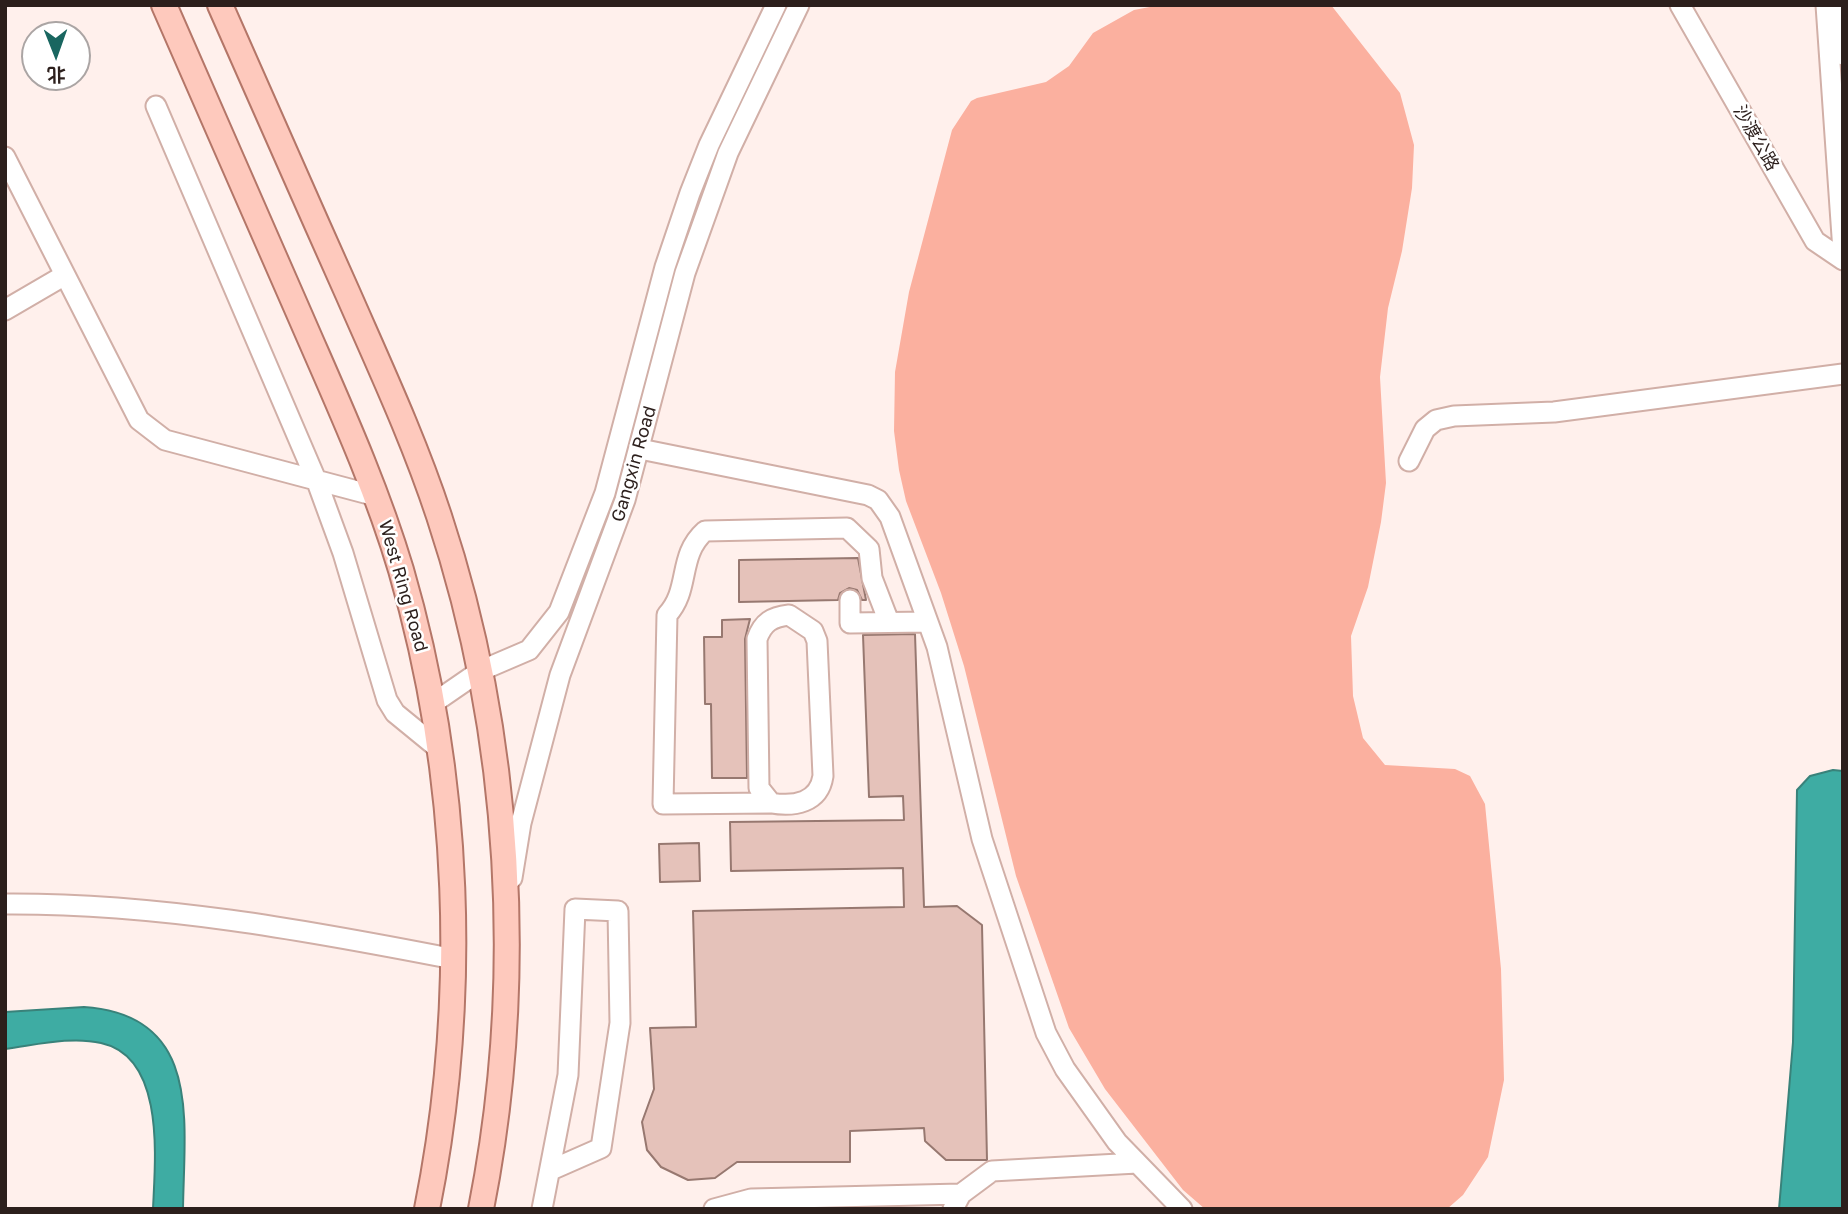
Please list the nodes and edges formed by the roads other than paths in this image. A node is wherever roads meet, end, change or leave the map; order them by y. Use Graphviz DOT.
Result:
graph roads {
  1 [pos="164,5"];
  2 [pos="220,5"];
  3 [pos="776,5"];
  4 [pos="799,5"];
  5 [pos="1680,5"];
  6 [pos="1826,5"];
  7 [pos="1840,5"];
  8 [pos="1843,55"];
  9 [pos="156,106"];
  10 [pos="5,157"];
  11 [pos="1843,251"];
  12 [pos="1843,260"];
  13 [pos="65,275"];
  14 [pos="5,310"];
  15 [pos="1843,374"];
  16 [pos="640,449"];
  17 [pos="1409,461"];
  18 [pos="317,482"];
  19 [pos="376,496"];
  20 [pos="850,600"];
  21 [pos="889,622"];
  22 [pos="928,622"];
  23 [pos="480,671"];
  24 [pos="432,704"];
  25 [pos="439,748"];
  26 [pos="771,803"];
  27 [pos="5,904"];
  28 [pos="505,935"];
  29 [pos="454,959"];
  30 [pos="1138,1163"];
  31 [pos="551,1170"];
  32 [pos="957,1202"];
  33 [pos="428,1209"];
  34 [pos="481,1209"];
  35 [pos="542,1209"];
  36 [pos="714,1209"];
  37 [pos="1182,1209"];
  1 -- 19 [label="main road, West Ring Road"];
  2 -- 23 [label="main road"];
  3 -- 23 [label="street, Gangxin Road"];
  4 -- 16 [label="street, Gangxin Road"];
  5 -- 12 [label="street, 沙渡公路"];
  6 -- 11 [label="street"];
  7 -- 8 [label="street"];
  9 -- 18 [label="street"];
  10 -- 13 [label="street"];
  13 -- 14 [label="street"];
  13 -- 18 [label="street"];
  15 -- 17 [label="street"];
  16 -- 22 [label="street"];
  16 -- 28 [label="street, Gangxin Road"];
  18 -- 19 [label="street"];
  18 -- 25 [label="street"];
  19 -- 24 [label="main road, West Ring Road"];
  20 -- 21 [label="street"];
  21 -- 22 [label="street"];
  21 -- 26 [label="street"];
  22 -- 30 [label="street"];
  23 -- 24 [label="street, Gangxin Road"];
  23 -- 28 [label="main road"];
  24 -- 25 [label="main road, West Ring Road"];
  25 -- 29 [label="main road, West Ring Road"];
  26 -- 26 [label="street"];
  27 -- 29 [label="street"];
  28 -- 34 [label="main road"];
  29 -- 33 [label="main road, West Ring Road"];
  30 -- 32 [label="street"];
  30 -- 37 [label="street"];
  31 -- 31 [label="street"];
  31 -- 35 [label="street"];
  32 -- 36 [label="street"];
}
